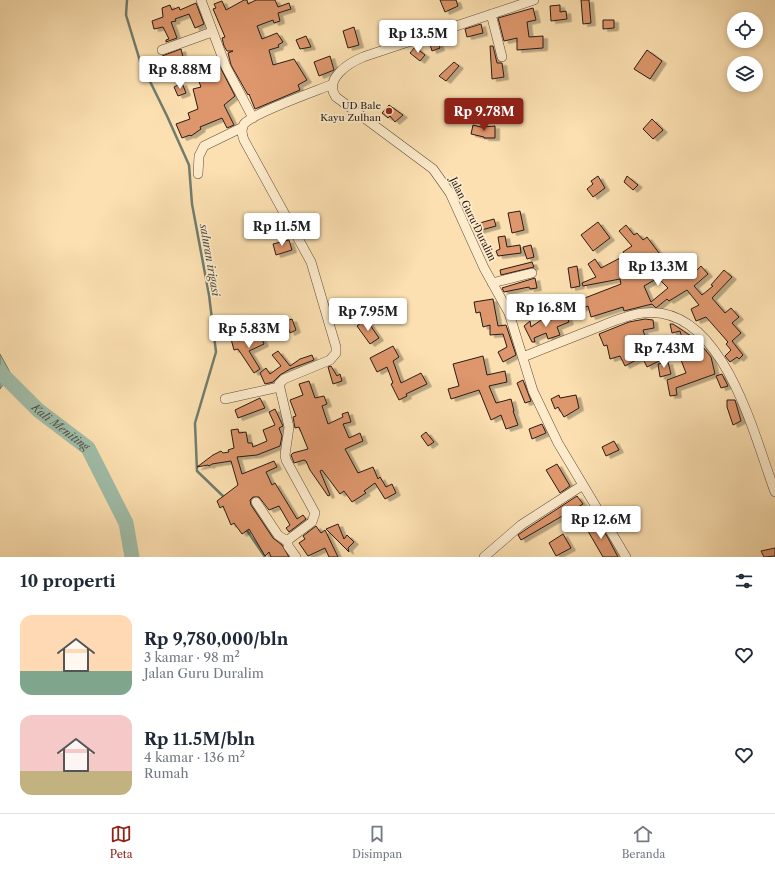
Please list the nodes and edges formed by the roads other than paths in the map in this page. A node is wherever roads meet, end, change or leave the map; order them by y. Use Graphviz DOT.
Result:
graph roads {
  1 [pos="201,0"];
  2 [pos="534,0"];
  3 [pos="491,14"];
  4 [pos="212,32"];
  5 [pos="162,50"];
  6 [pos="502,57"];
  7 [pos="333,84"];
  8 [pos="253,118"];
  9 [pos="242,127"];
  10 [pos="198,174"];
  11 [pos="532,273"];
  12 [pos="492,283"];
  13 [pos="523,357"];
  14 [pos="279,387"];
  15 [pos="225,399"];
  16 [pos="583,485"];
  17 [pos="775,492"];
  18 [pos="256,502"];
  19 [pos="288,542"];
  20 [pos="296,557"];
  21 [pos="484,557"];
  22 [pos="626,557"];
  1 -- 4 [label="street"];
  2 -- 3 [label="street"];
  3 -- 6 [label="street"];
  3 -- 7 [label="street"];
  4 -- 5 [label="street"];
  4 -- 8 [label="street"];
  7 -- 8 [label="street"];
  7 -- 12 [label="street, Jalan Guru Duralim"];
  8 -- 9 [label="street"];
  9 -- 10 [label="street"];
  9 -- 14 [label="street"];
  11 -- 12 [label="street"];
  12 -- 13 [label="street, Jalan Guru Duralim"];
  13 -- 16 [label="street, Jalan Guru Duralim"];
  13 -- 17 [label="street"];
  14 -- 15 [label="street"];
  14 -- 19 [label="street"];
  16 -- 21 [label="street"];
  16 -- 22 [label="street, Jalan Guru Duralim"];
  18 -- 19 [label="street"];
  19 -- 20 [label="street"];
}
